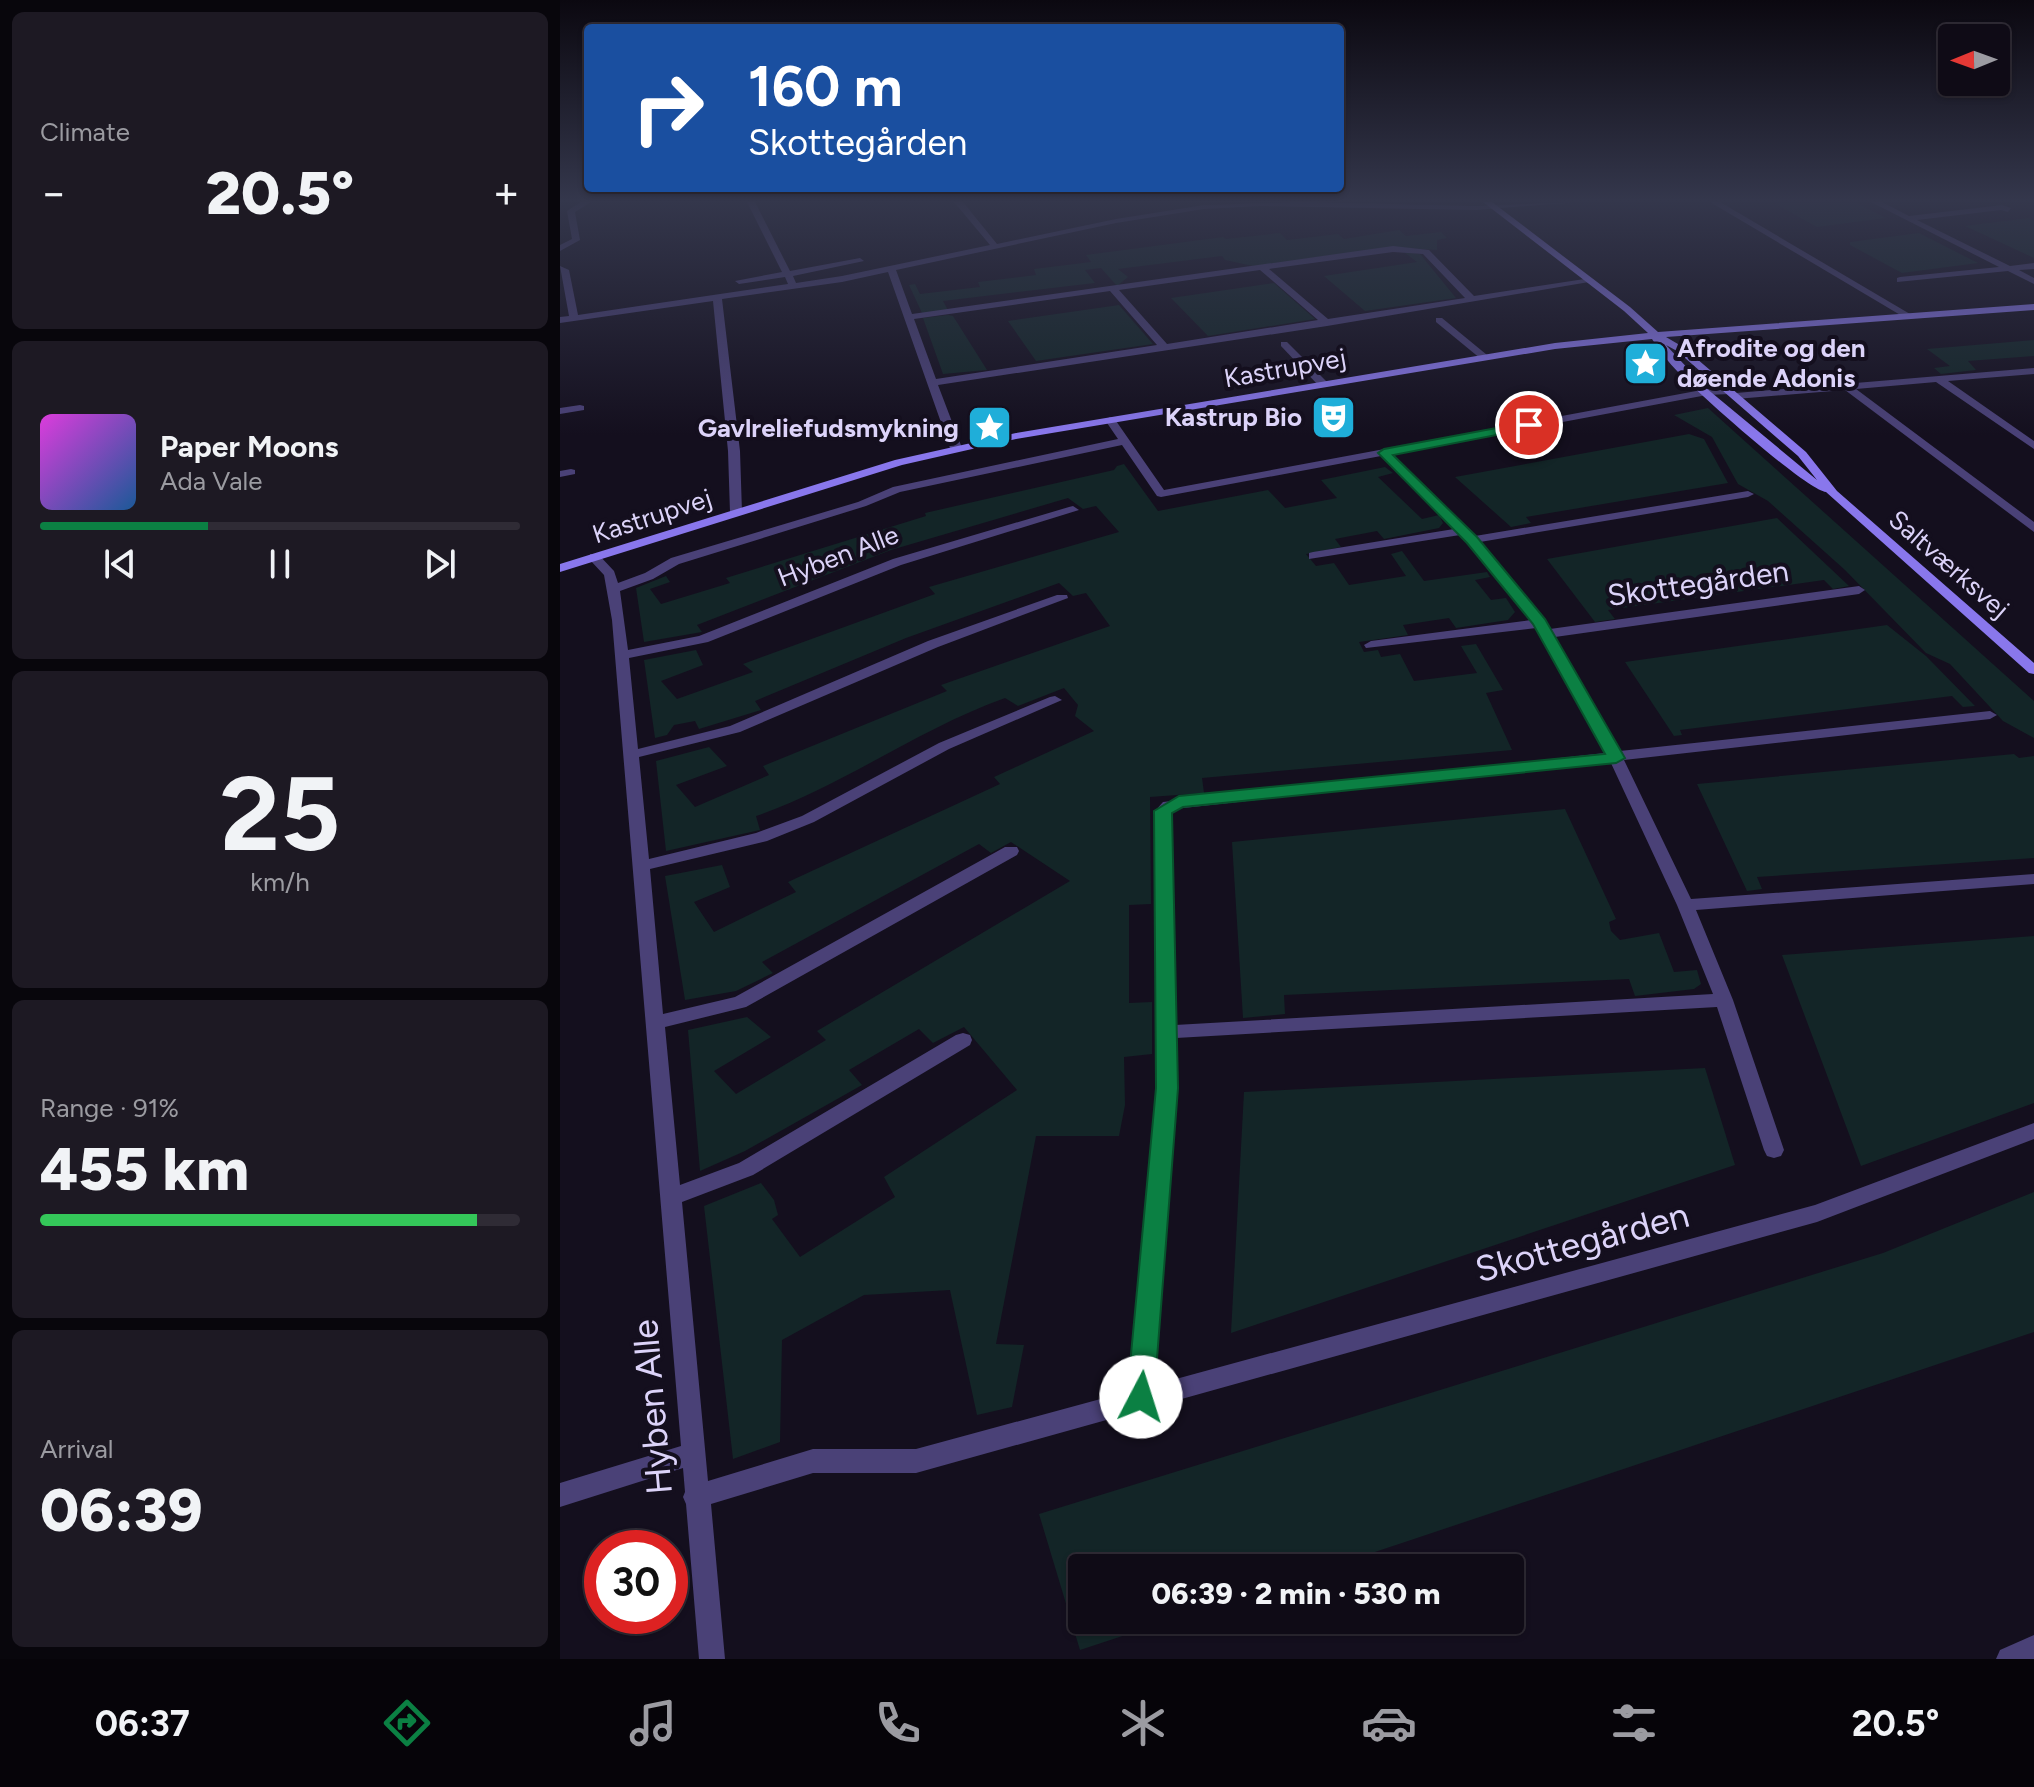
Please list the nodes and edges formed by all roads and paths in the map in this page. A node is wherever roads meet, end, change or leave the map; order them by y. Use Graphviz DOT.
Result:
graph roads {
  1 [pos="567,279"];
  2 [pos="750,279"];
  3 [pos="791,279"];
  4 [pos="835,279"];
  5 [pos="895,279"];
  6 [pos="1186,279"];
  7 [pos="1276,279"];
  8 [pos="1452,279"];
  9 [pos="1846,279"];
  10 [pos="1906,279"];
  11 [pos="1900,280"];
  12 [pos="739,281"];
  13 [pos="1591,281"];
  14 [pos="794,287"];
  15 [pos="1114,290"];
  16 [pos="717,297"];
  17 [pos="1471,299"];
  18 [pos="2034,307"];
  19 [pos="1905,314"];
  20 [pos="909,317"];
  21 [pos="574,318"];
  22 [pos="560,320"];
  23 [pos="1439,320"];
  24 [pos="1327,323"];
  25 [pos="1655,335"];
  26 [pos="1284,344"];
  27 [pos="1165,348"];
  28 [pos="1484,357"];
  29 [pos="2034,371"];
  30 [pos="1937,378"];
  31 [pos="933,383"];
  32 [pos="1323,384"];
  33 [pos="1846,386"];
  34 [pos="1707,392"];
  35 [pos="1733,394"];
  36 [pos="580,408"];
  37 [pos="560,411"];
  38 [pos="1110,420"];
  39 [pos="1124,441"];
  40 [pos="2034,446"];
  41 [pos="956,448"];
  42 [pos="1384,453"];
  43 [pos="1833,493"];
  44 [pos="1748,494"];
  45 [pos="1073,510"];
  46 [pos="736,512"];
  47 [pos="2034,528"];
  48 [pos="1468,536"];
  49 [pos="1313,556"];
  50 [pos="594,557"];
  51 [pos="560,568"];
  52 [pos="615,588"];
  53 [pos="1859,590"];
  54 [pos="1062,598"];
  55 [pos="1543,628"];
  56 [pos="1371,645"];
  57 [pos="622,655"];
  58 [pos="2034,670"];
  59 [pos="1055,700"];
  60 [pos="1990,715"];
  61 [pos="630,755"];
  62 [pos="1616,758"];
  63 [pos="1011,851"];
  64 [pos="640,866"];
  65 [pos="2034,879"];
  66 [pos="1685,905"];
  67 [pos="1724,1000"];
  68 [pos="655,1023"];
  69 [pos="1167,1032"];
  70 [pos="963,1040"];
  71 [pos="2034,1131"];
  72 [pos="1774,1150"];
  73 [pos="671,1197"];
  74 [pos="1141,1397"];
  75 [pos="692,1454"];
  76 [pos="560,1495"];
  77 [pos="695,1497"];
  78 [pos="2034,1648"];
  79 [pos="712,1659"];
  80 [pos="2009,1659"];
  1 -- 21 [label="street"];
  2 -- 12 [label="street"];
  3 -- 14 [label="street"];
  4 -- 14 [label="street"];
  5 -- 20 [label="street"];
  6 -- 15 [label="street"];
  7 -- 24 [label="street"];
  8 -- 17 [label="street"];
  9 -- 19 [label="street"];
  10 -- 11 [label="street"];
  13 -- 17 [label="street"];
  13 -- 25 [label="street, Saltværksvej"];
  14 -- 16 [label="street"];
  15 -- 20 [label="street"];
  15 -- 27 [label="street"];
  16 -- 21 [label="street"];
  16 -- 46 [label="street"];
  17 -- 24 [label="street"];
  18 -- 19 [label="street, Kastrupvej"];
  19 -- 25 [label="street, Kastrupvej"];
  20 -- 31 [label="street"];
  21 -- 22 [label="street"];
  23 -- 28 [label="street"];
  24 -- 27 [label="street"];
  25 -- 28 [label="street, Kastrupvej"];
  25 -- 34 [label="street, Saltværksvej"];
  25 -- 35 [label="street, Saltværksvej"];
  26 -- 32 [label="street"];
  27 -- 31 [label="street"];
  28 -- 32 [label="street, Kastrupvej"];
  29 -- 30 [label="street"];
  30 -- 33 [label="street"];
  30 -- 40 [label="street"];
  31 -- 41 [label="street"];
  32 -- 38 [label="street, Kastrupvej"];
  33 -- 35 [label="street"];
  33 -- 47 [label="street"];
  34 -- 35 [label="street"];
  34 -- 42 [label="street"];
  34 -- 43 [label="street, Saltværksvej"];
  35 -- 43 [label="street, Saltværksvej"];
  36 -- 37 [label="street"];
  38 -- 39 [label="street"];
  38 -- 41 [label="street, Kastrupvej"];
  39 -- 42 [label="street"];
  39 -- 52 [label="street, Kastrupvej"];
  41 -- 46 [label="street, Kastrupvej"];
  42 -- 48 [label="street"];
  43 -- 58 [label="street, Saltværksvej"];
  44 -- 48 [label="street"];
  45 -- 57 [label="street, Hyben Alle"];
  46 -- 50 [label="street, Kastrupvej"];
  48 -- 49 [label="street"];
  48 -- 55 [label="street"];
  50 -- 51 [label="street, Kastrupvej"];
  50 -- 52 [label="street, Hyben Alle"];
  52 -- 57 [label="street, Hyben Alle"];
  53 -- 55 [label="street, Skottegården"];
  54 -- 61 [label="street"];
  55 -- 56 [label="street, Skottegården"];
  55 -- 62 [label="street"];
  57 -- 61 [label="street, Hyben Alle"];
  59 -- 64 [label="street"];
  60 -- 62 [label="street"];
  61 -- 64 [label="street, Hyben Alle"];
  62 -- 66 [label="street"];
  62 -- 69 [label="street"];
  63 -- 68 [label="street"];
  64 -- 68 [label="street, Hyben Alle"];
  65 -- 66 [label="street"];
  66 -- 67 [label="street"];
  67 -- 69 [label="street"];
  67 -- 72 [label="street"];
  68 -- 73 [label="street, Hyben Alle"];
  69 -- 74 [label="street"];
  70 -- 73 [label="street"];
  71 -- 74 [label="street, Skottegården"];
  73 -- 75 [label="street, Hyben Alle"];
  74 -- 77 [label="street, Skottegården"];
  75 -- 76 [label="street"];
  75 -- 77 [label="street, Hyben Alle"];
  77 -- 79 [label="street, Hyben Alle"];
  78 -- 80 [label="street"];
}
